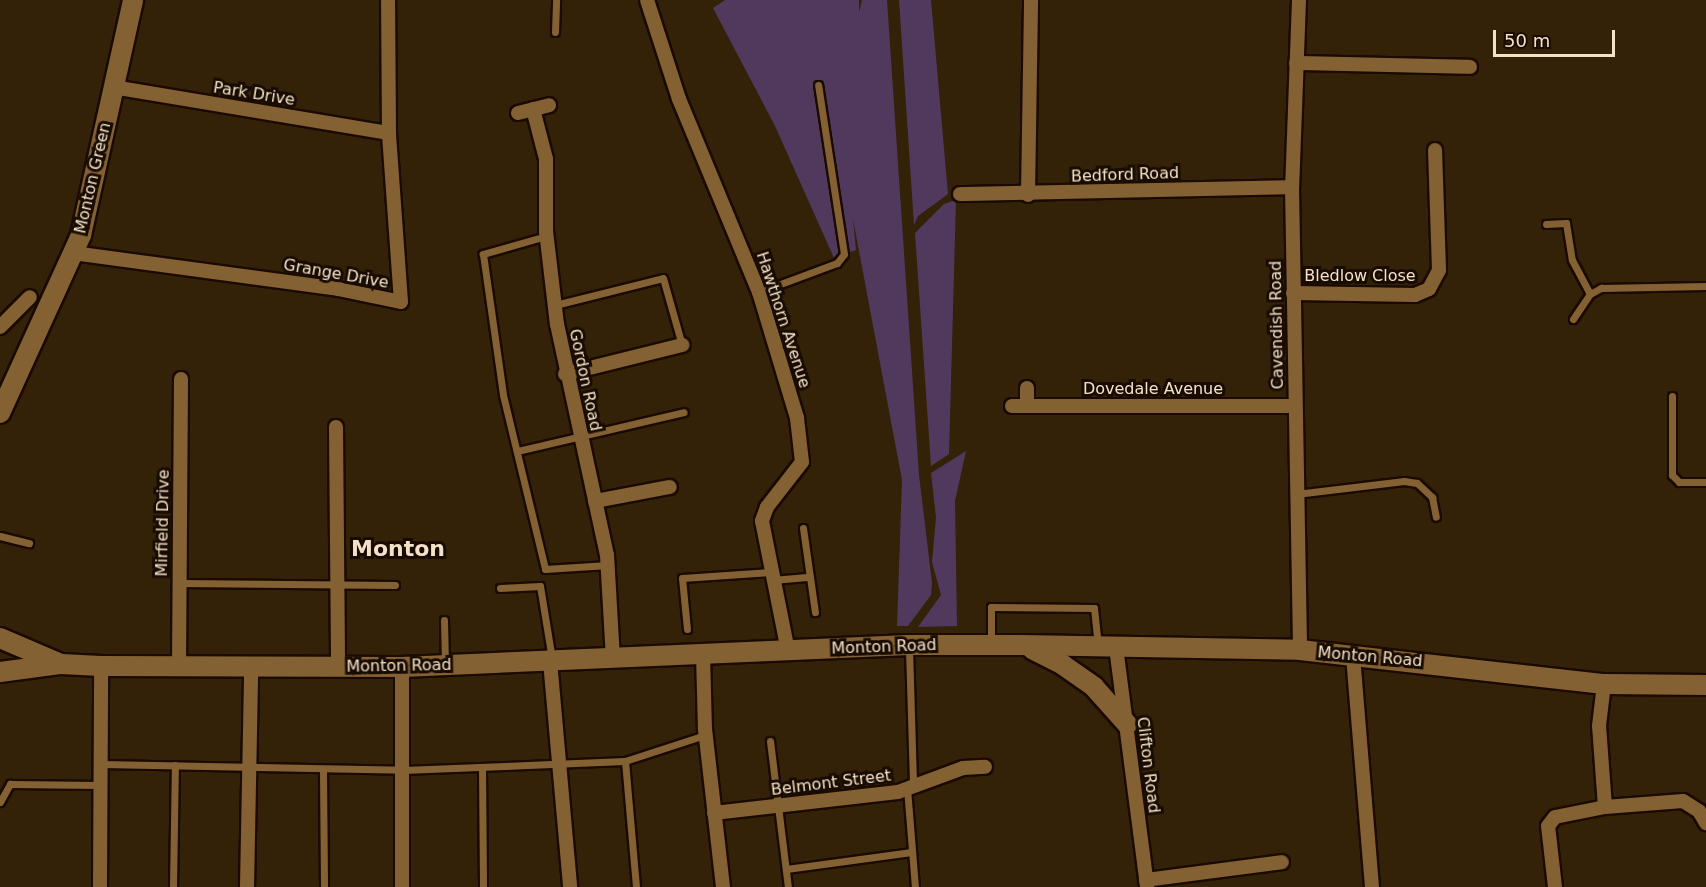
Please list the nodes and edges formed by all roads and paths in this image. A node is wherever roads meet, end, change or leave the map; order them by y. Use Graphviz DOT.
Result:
graph roads {
  1 [pos="133,0"];
  2 [pos="388,0"];
  3 [pos="556,0"];
  4 [pos="647,0"];
  5 [pos="1031,0"];
  6 [pos="1299,0"];
  7 [pos="555,32"];
  8 [pos="1296,63"];
  9 [pos="1470,67"];
  10 [pos="818,85"];
  11 [pos="113,87"];
  12 [pos="549,105"];
  13 [pos="533,109"];
  14 [pos="518,113"];
  15 [pos="389,133"];
  16 [pos="1435,150"];
  17 [pos="1292,187"];
  18 [pos="960,194"];
  19 [pos="1028,195"];
  20 [pos="1546,224"];
  21 [pos="546,236"];
  22 [pos="74,253"];
  23 [pos="1706,286"];
  24 [pos="759,292"];
  25 [pos="1293,293"];
  26 [pos="1590,294"];
  27 [pos="30,297"];
  28 [pos="555,305"];
  29 [pos="1573,319"];
  30 [pos="0,327"];
  31 [pos="682,345"];
  32 [pos="566,374"];
  33 [pos="181,379"];
  34 [pos="1026,388"];
  35 [pos="1672,396"];
  36 [pos="1012,406"];
  37 [pos="1027,406"];
  38 [pos="1295,406"];
  39 [pos="684,412"];
  40 [pos="0,413"];
  41 [pos="336,427"];
  42 [pos="580,436"];
  43 [pos="517,451"];
  44 [pos="1706,482"];
  45 [pos="670,487"];
  46 [pos="1296,494"];
  47 [pos="595,501"];
  48 [pos="1436,516"];
  49 [pos="803,528"];
  50 [pos="0,536"];
  51 [pos="29,543"];
  52 [pos="608,565"];
  53 [pos="771,576"];
  54 [pos="810,577"];
  55 [pos="178,583"];
  56 [pos="337,585"];
  57 [pos="395,585"];
  58 [pos="500,588"];
  59 [pos="815,612"];
  60 [pos="444,620"];
  61 [pos="687,628"];
  62 [pos="0,638"];
  63 [pos="909,645"];
  64 [pos="991,645"];
  65 [pos="1021,645"];
  66 [pos="1107,647"];
  67 [pos="1299,650"];
  68 [pos="788,651"];
  69 [pos="703,654"];
  70 [pos="1353,656"];
  71 [pos="613,658"];
  72 [pos="551,661"];
  73 [pos="61,664"];
  74 [pos="445,665"];
  75 [pos="102,666"];
  76 [pos="179,667"];
  77 [pos="402,667"];
  78 [pos="338,668"];
  79 [pos="251,669"];
  80 [pos="0,672"];
  81 [pos="1604,684"];
  82 [pos="1706,685"];
  83 [pos="1127,724"];
  84 [pos="705,735"];
  85 [pos="770,741"];
  86 [pos="625,761"];
  87 [pos="101,764"];
  88 [pos="559,764"];
  89 [pos="175,765"];
  90 [pos="248,765"];
  91 [pos="985,767"];
  92 [pos="482,769"];
  93 [pos="323,770"];
  94 [pos="403,770"];
  95 [pos="100,785"];
  96 [pos="910,787"];
  97 [pos="0,802"];
  98 [pos="778,806"];
  99 [pos="1605,807"];
  100 [pos="714,813"];
  101 [pos="1706,823"];
  102 [pos="912,852"];
  103 [pos="1282,862"];
  104 [pos="786,869"];
  105 [pos="1147,883"];
  106 [pos="100,887"];
  107 [pos="173,887"];
  108 [pos="247,887"];
  109 [pos="324,887"];
  110 [pos="402,887"];
  111 [pos="483,887"];
  112 [pos="570,887"];
  113 [pos="636,887"];
  114 [pos="723,887"];
  115 [pos="788,887"];
  116 [pos="915,887"];
  117 [pos="1372,887"];
  118 [pos="1555,887"];
  1 -- 11 [label="main road, Monton Green"];
  2 -- 15 [label="street, Grange Drive"];
  3 -- 7 [label="lane"];
  4 -- 24 [label="street, Hawthorn Avenue"];
  5 -- 19 [label="street"];
  6 -- 8 [label="street, Cavendish Road"];
  8 -- 9 [label="street"];
  8 -- 17 [label="street, Cavendish Road"];
  10 -- 24 [label="lane"];
  11 -- 15 [label="street, Park Drive"];
  11 -- 22 [label="main road, Monton Green"];
  12 -- 13 [label="street"];
  13 -- 14 [label="street"];
  13 -- 21 [label="street, Gordon Road"];
  15 -- 22 [label="street, Grange Drive"];
  16 -- 25 [label="street, Bledlow Close"];
  17 -- 19 [label="street, Bedford Road"];
  17 -- 25 [label="street, Cavendish Road"];
  18 -- 19 [label="street, Bedford Road"];
  20 -- 26 [label="lane"];
  21 -- 28 [label="street, Gordon Road"];
  21 -- 43 [label="lane"];
  22 -- 40 [label="main road, Monton Green"];
  23 -- 26 [label="lane"];
  24 -- 53 [label="street, Hawthorn Avenue"];
  25 -- 38 [label="street, Cavendish Road"];
  26 -- 29 [label="lane"];
  27 -- 30 [label="street"];
  28 -- 31 [label="lane"];
  28 -- 32 [label="street, Gordon Road"];
  31 -- 32 [label="street"];
  32 -- 42 [label="street, Gordon Road"];
  33 -- 55 [label="street, Mirfield Drive"];
  34 -- 37 [label="street"];
  35 -- 44 [label="lane"];
  36 -- 37 [label="street, Dovedale Avenue"];
  37 -- 38 [label="street, Dovedale Avenue"];
  38 -- 46 [label="street, Cavendish Road"];
  39 -- 42 [label="lane"];
  41 -- 56 [label="street"];
  42 -- 43 [label="lane"];
  42 -- 47 [label="street, Gordon Road"];
  43 -- 52 [label="lane"];
  45 -- 47 [label="street"];
  46 -- 48 [label="lane"];
  46 -- 67 [label="street, Cavendish Road"];
  47 -- 52 [label="street, Gordon Road"];
  49 -- 54 [label="lane"];
  50 -- 51 [label="lane"];
  52 -- 71 [label="street, Gordon Road"];
  53 -- 54 [label="lane"];
  53 -- 61 [label="lane"];
  53 -- 68 [label="street, Hawthorn Avenue"];
  54 -- 59 [label="lane"];
  55 -- 56 [label="lane"];
  55 -- 76 [label="street, Mirfield Drive"];
  56 -- 57 [label="lane"];
  56 -- 78 [label="street"];
  58 -- 72 [label="lane"];
  60 -- 74 [label="lane"];
  62 -- 73 [label="main road, Monton Road"];
  63 -- 64 [label="main road, Monton Road"];
  63 -- 68 [label="main road, Monton Road"];
  63 -- 96 [label="lane"];
  64 -- 65 [label="main road, Monton Road"];
  64 -- 66 [label="lane"];
  65 -- 66 [label="main road, Monton Road"];
  65 -- 83 [label="main road"];
  66 -- 67 [label="main road, Monton Road"];
  66 -- 83 [label="street, Clifton Road"];
  67 -- 70 [label="main road, Monton Road"];
  68 -- 69 [label="main road, Monton Road"];
  69 -- 71 [label="main road, Monton Road"];
  69 -- 84 [label="street"];
  70 -- 81 [label="main road, Monton Road"];
  70 -- 117 [label="street"];
  71 -- 72 [label="main road, Monton Road"];
  72 -- 74 [label="main road, Monton Road"];
  72 -- 88 [label="street"];
  73 -- 75 [label="main road, Monton Road"];
  73 -- 80 [label="main road, Monton Road"];
  74 -- 77 [label="main road, Monton Road"];
  75 -- 76 [label="main road, Monton Road"];
  75 -- 87 [label="street"];
  76 -- 79 [label="main road, Monton Road"];
  77 -- 78 [label="main road, Monton Road"];
  77 -- 94 [label="street"];
  78 -- 79 [label="main road, Monton Road"];
  79 -- 90 [label="street"];
  81 -- 82 [label="main road, Monton Road"];
  81 -- 99 [label="street"];
  83 -- 105 [label="street, Clifton Road"];
  84 -- 86 [label="lane"];
  84 -- 100 [label="street"];
  85 -- 98 [label="lane"];
  86 -- 88 [label="lane"];
  86 -- 113 [label="lane"];
  87 -- 89 [label="lane"];
  87 -- 95 [label="street"];
  88 -- 92 [label="lane"];
  88 -- 112 [label="street"];
  89 -- 90 [label="lane"];
  89 -- 107 [label="lane"];
  90 -- 93 [label="lane"];
  90 -- 108 [label="street"];
  91 -- 96 [label="street, Belmont Street"];
  92 -- 94 [label="lane"];
  92 -- 111 [label="lane"];
  93 -- 94 [label="lane"];
  93 -- 109 [label="lane"];
  94 -- 110 [label="street"];
  95 -- 97 [label="lane"];
  95 -- 106 [label="street"];
  96 -- 98 [label="street, Belmont Street"];
  96 -- 102 [label="lane"];
  98 -- 100 [label="street, Belmont Street"];
  98 -- 104 [label="lane"];
  99 -- 101 [label="street"];
  99 -- 118 [label="street"];
  100 -- 114 [label="street"];
  102 -- 104 [label="lane"];
  102 -- 116 [label="lane"];
  103 -- 105 [label="street"];
  104 -- 115 [label="lane"];
}
